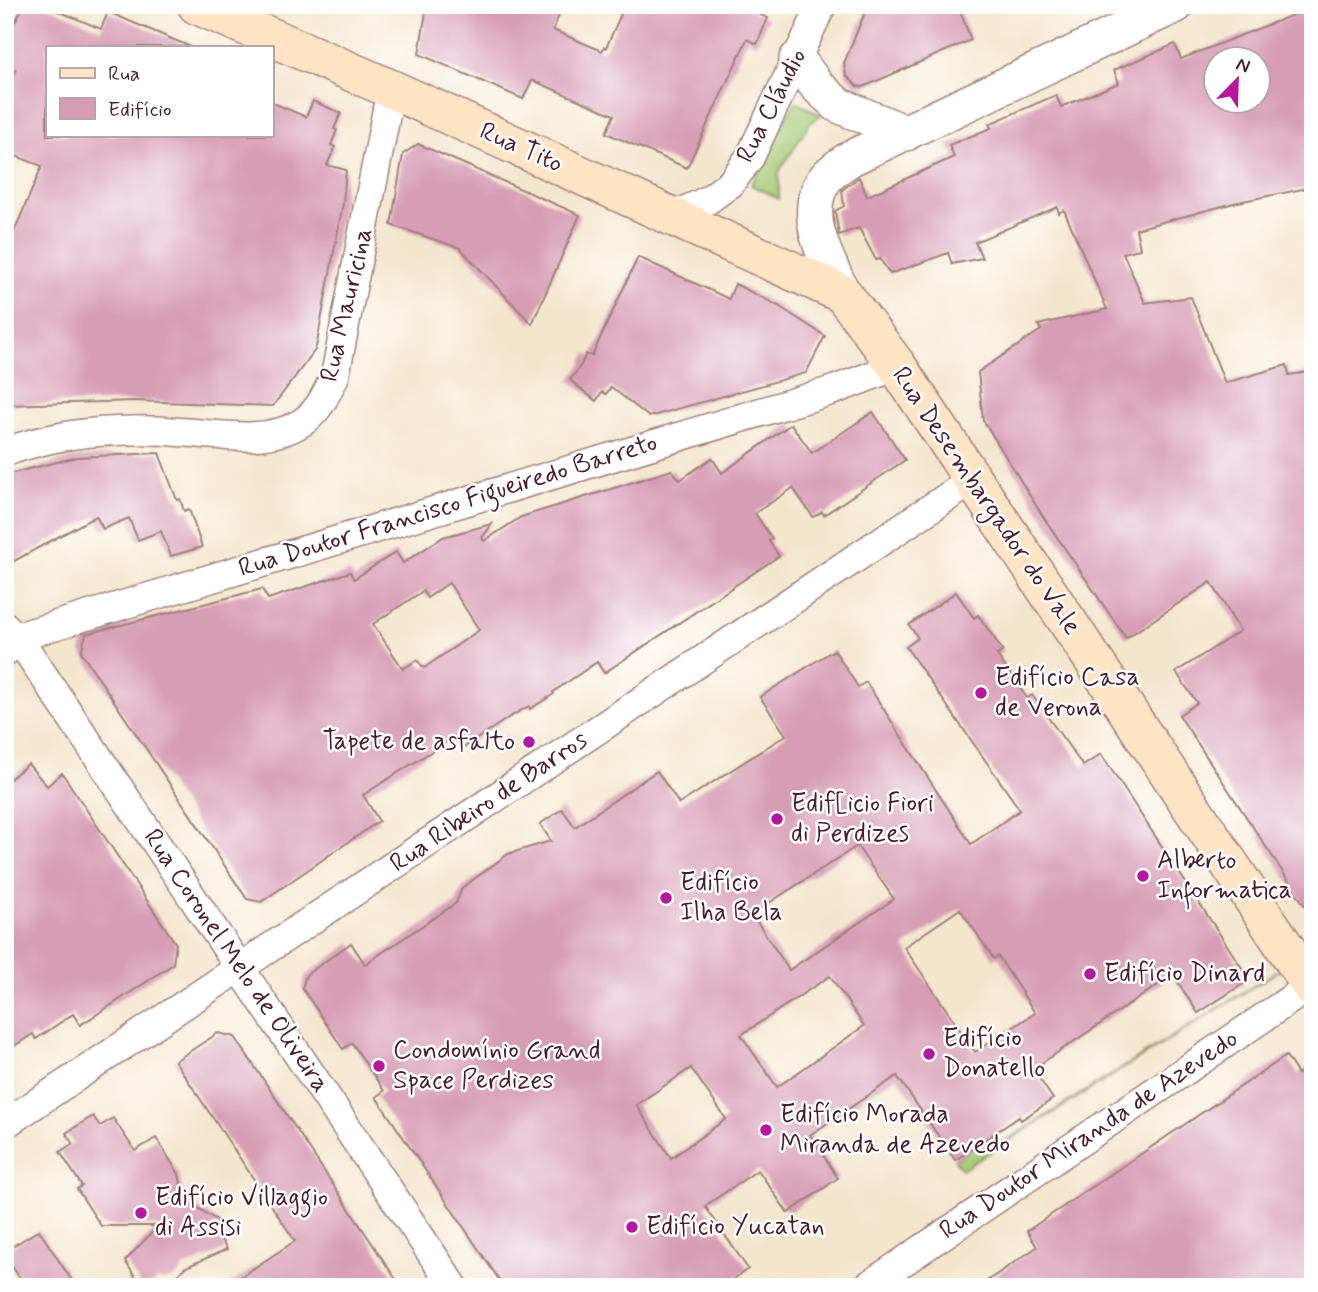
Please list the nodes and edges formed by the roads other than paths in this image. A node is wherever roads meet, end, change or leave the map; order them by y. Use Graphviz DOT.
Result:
graph roads {
  1 [pos="197,5"];
  2 [pos="822,5"];
  3 [pos="1176,5"];
  4 [pos="797,59"];
  5 [pos="391,89"];
  6 [pos="906,133"];
  7 [pos="673,216"];
  8 [pos="843,294"];
  9 [pos="897,366"];
  10 [pos="5,452"];
  11 [pos="973,480"];
  12 [pos="9,638"];
  13 [pos="240,967"];
  14 [pos="1312,986"];
  15 [pos="5,1124"];
  16 [pos="454,1287"];
  17 [pos="866,1287"];
  1 -- 5 [label="main road, Rua Tito"];
  2 -- 4 [label="street, Rua Cláudio"];
  3 -- 6 [label="street"];
  4 -- 6 [label="street"];
  4 -- 7 [label="street, Rua Cláudio"];
  5 -- 7 [label="main road, Rua Tito"];
  5 -- 10 [label="street, Rua Mauricina"];
  6 -- 8 [label="street"];
  7 -- 8 [label="main road, Rua Tito"];
  8 -- 9 [label="main road, Rua Desembargador do Vale"];
  9 -- 11 [label="main road, Rua Desembargador do Vale"];
  9 -- 12 [label="street, Rua Doutor Francisco Figueiredo Barreto"];
  11 -- 13 [label="street, Rua Ribeiro de Barros"];
  11 -- 14 [label="main road, Rua Desembargador do Vale"];
  12 -- 13 [label="street, Rua Coronel Melo de Oliveira"];
  13 -- 15 [label="street, Rua Ribeiro de Barros"];
  13 -- 16 [label="street, Rua Coronel Melo de Oliveira"];
  14 -- 17 [label="street, Rua Doutor Miranda de Azevedo"];
}
